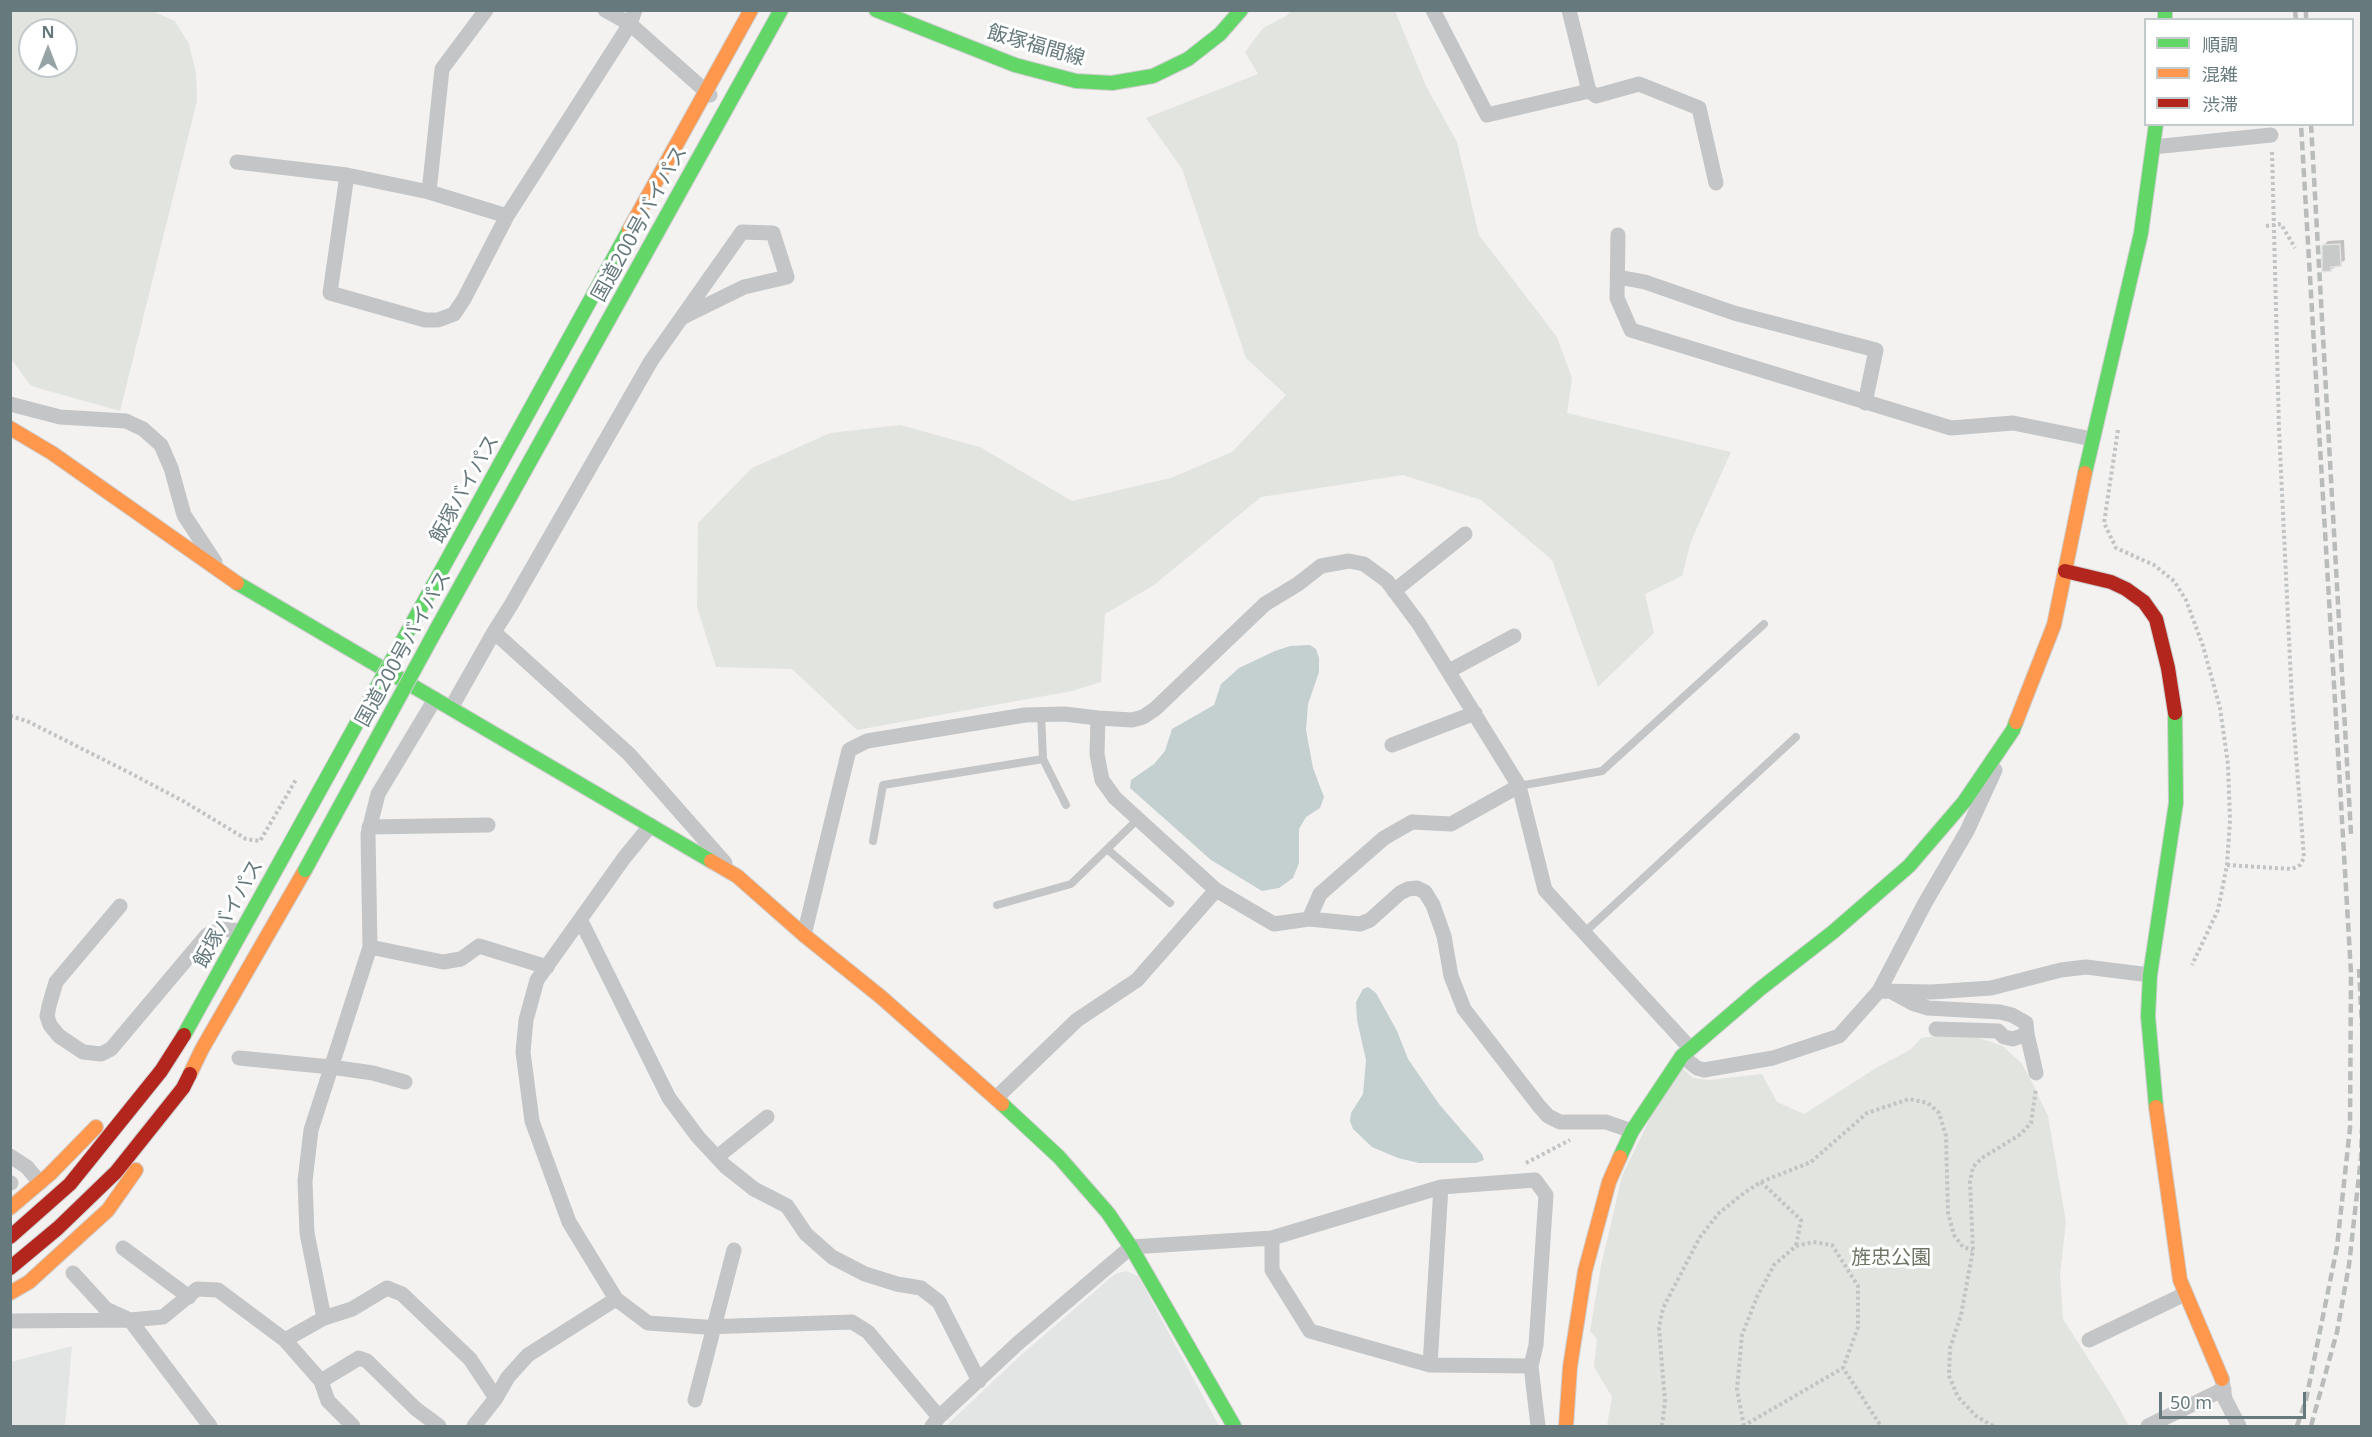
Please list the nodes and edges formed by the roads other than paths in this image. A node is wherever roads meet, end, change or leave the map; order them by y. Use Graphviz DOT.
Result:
graph roads {
  1 [pos="486,10"];
  2 [pos="605,10"];
  3 [pos="751,10"];
  4 [pos="781,10"];
  5 [pos="876,10"];
  6 [pos="1241,10"];
  7 [pos="1433,10"];
  8 [pos="1569,10"];
  9 [pos="632,17"];
  10 [pos="1589,91"];
  11 [pos="706,92"];
  12 [pos="727,108"];
  13 [pos="2156,126"];
  14 [pos="2271,135"];
  15 [pos="2153,147"];
  16 [pos="237,162"];
  17 [pos="347,175"];
  18 [pos="1716,183"];
  19 [pos="429,192"];
  20 [pos="507,216"];
  21 [pos="1618,235"];
  22 [pos="1618,277"];
  23 [pos="683,317"];
  24 [pos="1865,403"];
  25 [pos="10,404"];
  26 [pos="10,428"];
  27 [pos="2092,439"];
  28 [pos="1465,534"];
  29 [pos="2065,571"];
  30 [pos="224,574"];
  31 [pos="1394,591"];
  32 [pos="1764,624"];
  33 [pos="494,632"];
  34 [pos="1514,636"];
  35 [pos="1449,671"];
  36 [pos="435,699"];
  37 [pos="451,708"];
  38 [pos="1475,713"];
  39 [pos="1041,714"];
  40 [pos="1098,718"];
  41 [pos="2013,730"];
  42 [pos="1796,737"];
  43 [pos="1392,745"];
  44 [pos="1043,759"];
  45 [pos="1519,786"];
  46 [pos="1066,805"];
  47 [pos="1138,819"];
  48 [pos="488,825"];
  49 [pos="651,825"];
  50 [pos="369,827"];
  51 [pos="873,841"];
  52 [pos="1107,849"];
  53 [pos="737,876"];
  54 [pos="1216,890"];
  55 [pos="1170,903"];
  56 [pos="997,905"];
  57 [pos="120,906"];
  58 [pos="1309,920"];
  59 [pos="581,921"];
  60 [pos="242,931"];
  61 [pos="1585,932"];
  62 [pos="804,935"];
  63 [pos="370,947"];
  64 [pos="547,967"];
  65 [pos="2150,975"];
  66 [pos="1884,991"];
  67 [pos="1936,1029"];
  68 [pos="2027,1034"];
  69 [pos="1686,1052"];
  70 [pos="239,1058"];
  71 [pos="331,1067"];
  72 [pos="161,1071"];
  73 [pos="2036,1073"];
  74 [pos="405,1082"];
  75 [pos="183,1088"];
  76 [pos="996,1098"];
  77 [pos="767,1117"];
  78 [pos="1632,1131"];
  79 [pos="10,1156"];
  80 [pos="717,1157"];
  81 [pos="40,1183"];
  82 [pos="1441,1187"];
  83 [pos="10,1208"];
  84 [pos="10,1237"];
  85 [pos="1272,1238"];
  86 [pos="1131,1247"];
  87 [pos="123,1248"];
  88 [pos="734,1250"];
  89 [pos="10,1268"];
  90 [pos="73,1273"];
  91 [pos="10,1293"];
  92 [pos="2185,1294"];
  93 [pos="189,1298"];
  94 [pos="616,1299"];
  95 [pos="324,1318"];
  96 [pos="130,1320"];
  97 [pos="10,1321"];
  98 [pos="713,1327"];
  99 [pos="285,1340"];
  100 [pos="2089,1340"];
  101 [pos="1430,1365"];
  102 [pos="1532,1366"];
  103 [pos="321,1380"];
  104 [pos="979,1381"];
  105 [pos="2223,1384"];
  106 [pos="496,1398"];
  107 [pos="695,1400"];
  108 [pos="935,1422"];
  109 [pos="210,1426"];
  110 [pos="353,1426"];
  111 [pos="439,1426"];
  112 [pos="474,1426"];
  113 [pos="1234,1426"];
  114 [pos="1538,1426"];
  115 [pos="1566,1426"];
  116 [pos="2148,1426"];
  117 [pos="2240,1426"];
  1 -- 19 [label="street"];
  2 -- 9 [label="street"];
  3 -- 11 [label="main road, 飯塚バイパス"];
  4 -- 12 [label="main road, 国道200号バイパス"];
  5 -- 6 [label="main road, 飯塚福間線"];
  7 -- 10 [label="street"];
  8 -- 10 [label="street"];
  9 -- 11 [label="street"];
  9 -- 20 [label="street"];
  10 -- 18 [label="street"];
  11 -- 12 [label="street"];
  11 -- 60 [label="main road, 飯塚バイパス, bridge"];
  12 -- 75 [label="main road, 国道200号バイパス, bridge"];
  13 -- 15 [label="main road"];
  14 -- 15 [label="street"];
  15 -- 27 [label="main road"];
  16 -- 17 [label="street"];
  17 -- 19 [label="street"];
  17 -- 20 [label="street"];
  19 -- 20 [label="street"];
  21 -- 22 [label="street"];
  22 -- 24 [label="street"];
  22 -- 24 [label="street"];
  23 -- 23 [label="street"];
  23 -- 33 [label="street"];
  24 -- 27 [label="street"];
  25 -- 30 [label="street"];
  26 -- 30 [label="main road"];
  27 -- 29 [label="main road"];
  28 -- 31 [label="street"];
  29 -- 41 [label="main road"];
  29 -- 65 [label="main road"];
  30 -- 36 [label="main road"];
  31 -- 35 [label="street"];
  31 -- 40 [label="street"];
  32 -- 45 [label="lane"];
  33 -- 37 [label="street"];
  33 -- 53 [label="street"];
  34 -- 35 [label="street"];
  35 -- 38 [label="street"];
  36 -- 37 [label="main road"];
  36 -- 50 [label="street"];
  37 -- 49 [label="main road"];
  38 -- 43 [label="street"];
  38 -- 45 [label="street"];
  39 -- 40 [label="street"];
  39 -- 44 [label="lane"];
  39 -- 62 [label="street"];
  40 -- 47 [label="street"];
  41 -- 66 [label="street"];
  41 -- 69 [label="main road"];
  42 -- 61 [label="lane"];
  44 -- 46 [label="lane"];
  44 -- 51 [label="lane"];
  45 -- 58 [label="street"];
  45 -- 61 [label="street"];
  47 -- 52 [label="lane"];
  47 -- 54 [label="street"];
  48 -- 50 [label="street"];
  49 -- 53 [label="main road"];
  49 -- 59 [label="street"];
  50 -- 63 [label="street"];
  52 -- 55 [label="lane"];
  52 -- 56 [label="lane"];
  53 -- 62 [label="main road"];
  54 -- 58 [label="street"];
  54 -- 76 [label="street"];
  57 -- 60 [label="street"];
  58 -- 78 [label="street"];
  59 -- 64 [label="street"];
  59 -- 80 [label="street"];
  60 -- 72 [label="main road, 飯塚バイパス"];
  61 -- 69 [label="street"];
  62 -- 76 [label="main road"];
  63 -- 64 [label="street"];
  63 -- 71 [label="street"];
  64 -- 94 [label="street"];
  65 -- 66 [label="street"];
  65 -- 92 [label="main road"];
  66 -- 68 [label="street"];
  66 -- 69 [label="street"];
  67 -- 68 [label="street"];
  68 -- 73 [label="street"];
  69 -- 78 [label="main road"];
  70 -- 71 [label="street"];
  71 -- 74 [label="street"];
  71 -- 95 [label="street"];
  72 -- 81 [label="main road"];
  72 -- 84 [label="main road, 飯塚バイパス"];
  75 -- 89 [label="main road, 国道200号バイパス"];
  75 -- 91 [label="main road"];
  76 -- 86 [label="main road"];
  77 -- 80 [label="street"];
  78 -- 115 [label="main road"];
  79 -- 81 [label="street"];
  80 -- 104 [label="street"];
  81 -- 83 [label="main road"];
  82 -- 85 [label="street"];
  82 -- 101 [label="street"];
  82 -- 102 [label="street"];
  85 -- 86 [label="street"];
  85 -- 101 [label="street"];
  86 -- 104 [label="street"];
  86 -- 113 [label="main road"];
  87 -- 93 [label="street"];
  88 -- 98 [label="street"];
  90 -- 96 [label="street"];
  92 -- 100 [label="street"];
  92 -- 105 [label="main road"];
  93 -- 96 [label="street"];
  93 -- 99 [label="street"];
  94 -- 98 [label="street"];
  94 -- 106 [label="street"];
  95 -- 99 [label="street"];
  95 -- 106 [label="street"];
  96 -- 97 [label="street"];
  96 -- 109 [label="street"];
  98 -- 107 [label="street"];
  98 -- 108 [label="street"];
  99 -- 103 [label="street"];
  101 -- 102 [label="street"];
  102 -- 114 [label="street"];
  103 -- 110 [label="street"];
  103 -- 111 [label="street"];
  104 -- 108 [label="street"];
  105 -- 116 [label="street"];
  105 -- 117 [label="street"];
  106 -- 112 [label="street"];
}
